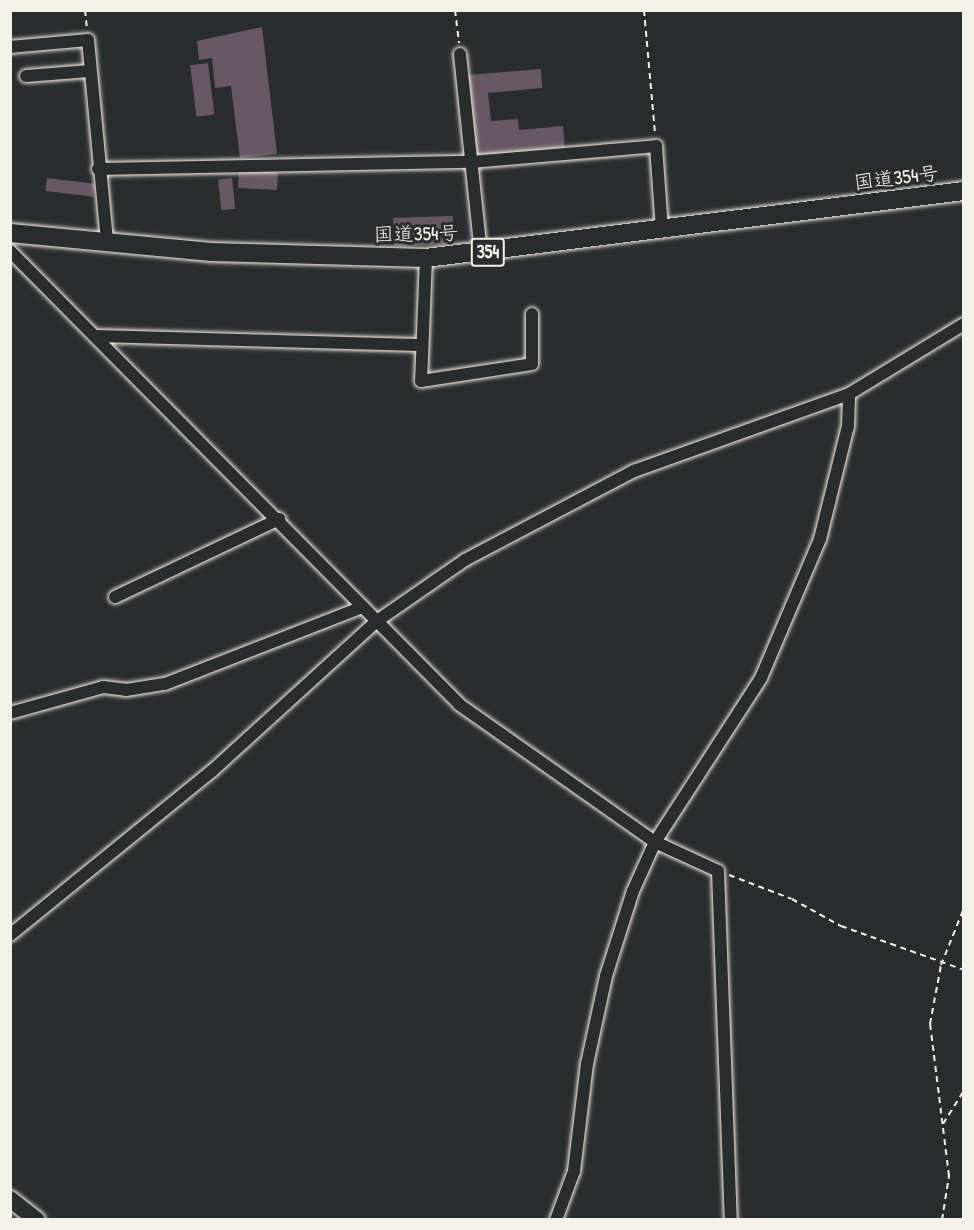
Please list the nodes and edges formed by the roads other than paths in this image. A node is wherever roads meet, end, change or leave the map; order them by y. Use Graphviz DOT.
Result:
graph roads {
  1 [pos="10,47"];
  2 [pos="460,54"];
  3 [pos="90,71"];
  4 [pos="26,76"];
  5 [pos="471,162"];
  6 [pos="98,169"];
  7 [pos="963,191"];
  8 [pos="662,229"];
  9 [pos="10,233"];
  10 [pos="107,242"];
  11 [pos="10,251"];
  12 [pos="481,253"];
  13 [pos="426,258"];
  14 [pos="532,314"];
  15 [pos="963,324"];
  16 [pos="95,336"];
  17 [pos="421,345"];
  18 [pos="849,394"];
  19 [pos="279,519"];
  20 [pos="115,597"];
  21 [pos="363,608"];
  22 [pos="377,621"];
  23 [pos="10,713"];
  24 [pos="655,842"];
  25 [pos="10,934"];
  26 [pos="10,1199"];
  27 [pos="37,1220"];
  28 [pos="556,1220"];
  29 [pos="731,1220"];
  1 -- 3 [label="street"];
  2 -- 5 [label="street"];
  3 -- 4 [label="street"];
  3 -- 6 [label="street"];
  5 -- 6 [label="street"];
  5 -- 8 [label="street"];
  5 -- 12 [label="street"];
  6 -- 10 [label="street"];
  7 -- 8 [label="highway, 国道354号 / 354"];
  8 -- 12 [label="highway, 国道354号 / 354"];
  9 -- 10 [label="highway, 国道354号 / 354"];
  10 -- 13 [label="highway, 国道354号 / 354"];
  11 -- 16 [label="street"];
  12 -- 13 [label="highway, 国道354号 / 354"];
  13 -- 17 [label="street"];
  14 -- 17 [label="street"];
  15 -- 18 [label="street"];
  16 -- 17 [label="street"];
  16 -- 19 [label="street"];
  18 -- 22 [label="street"];
  18 -- 24 [label="street"];
  19 -- 20 [label="street"];
  19 -- 21 [label="street"];
  21 -- 22 [label="street"];
  21 -- 23 [label="street"];
  22 -- 24 [label="street"];
  22 -- 25 [label="street"];
  24 -- 28 [label="street"];
  24 -- 29 [label="street"];
  26 -- 27 [label="main road"];
}
